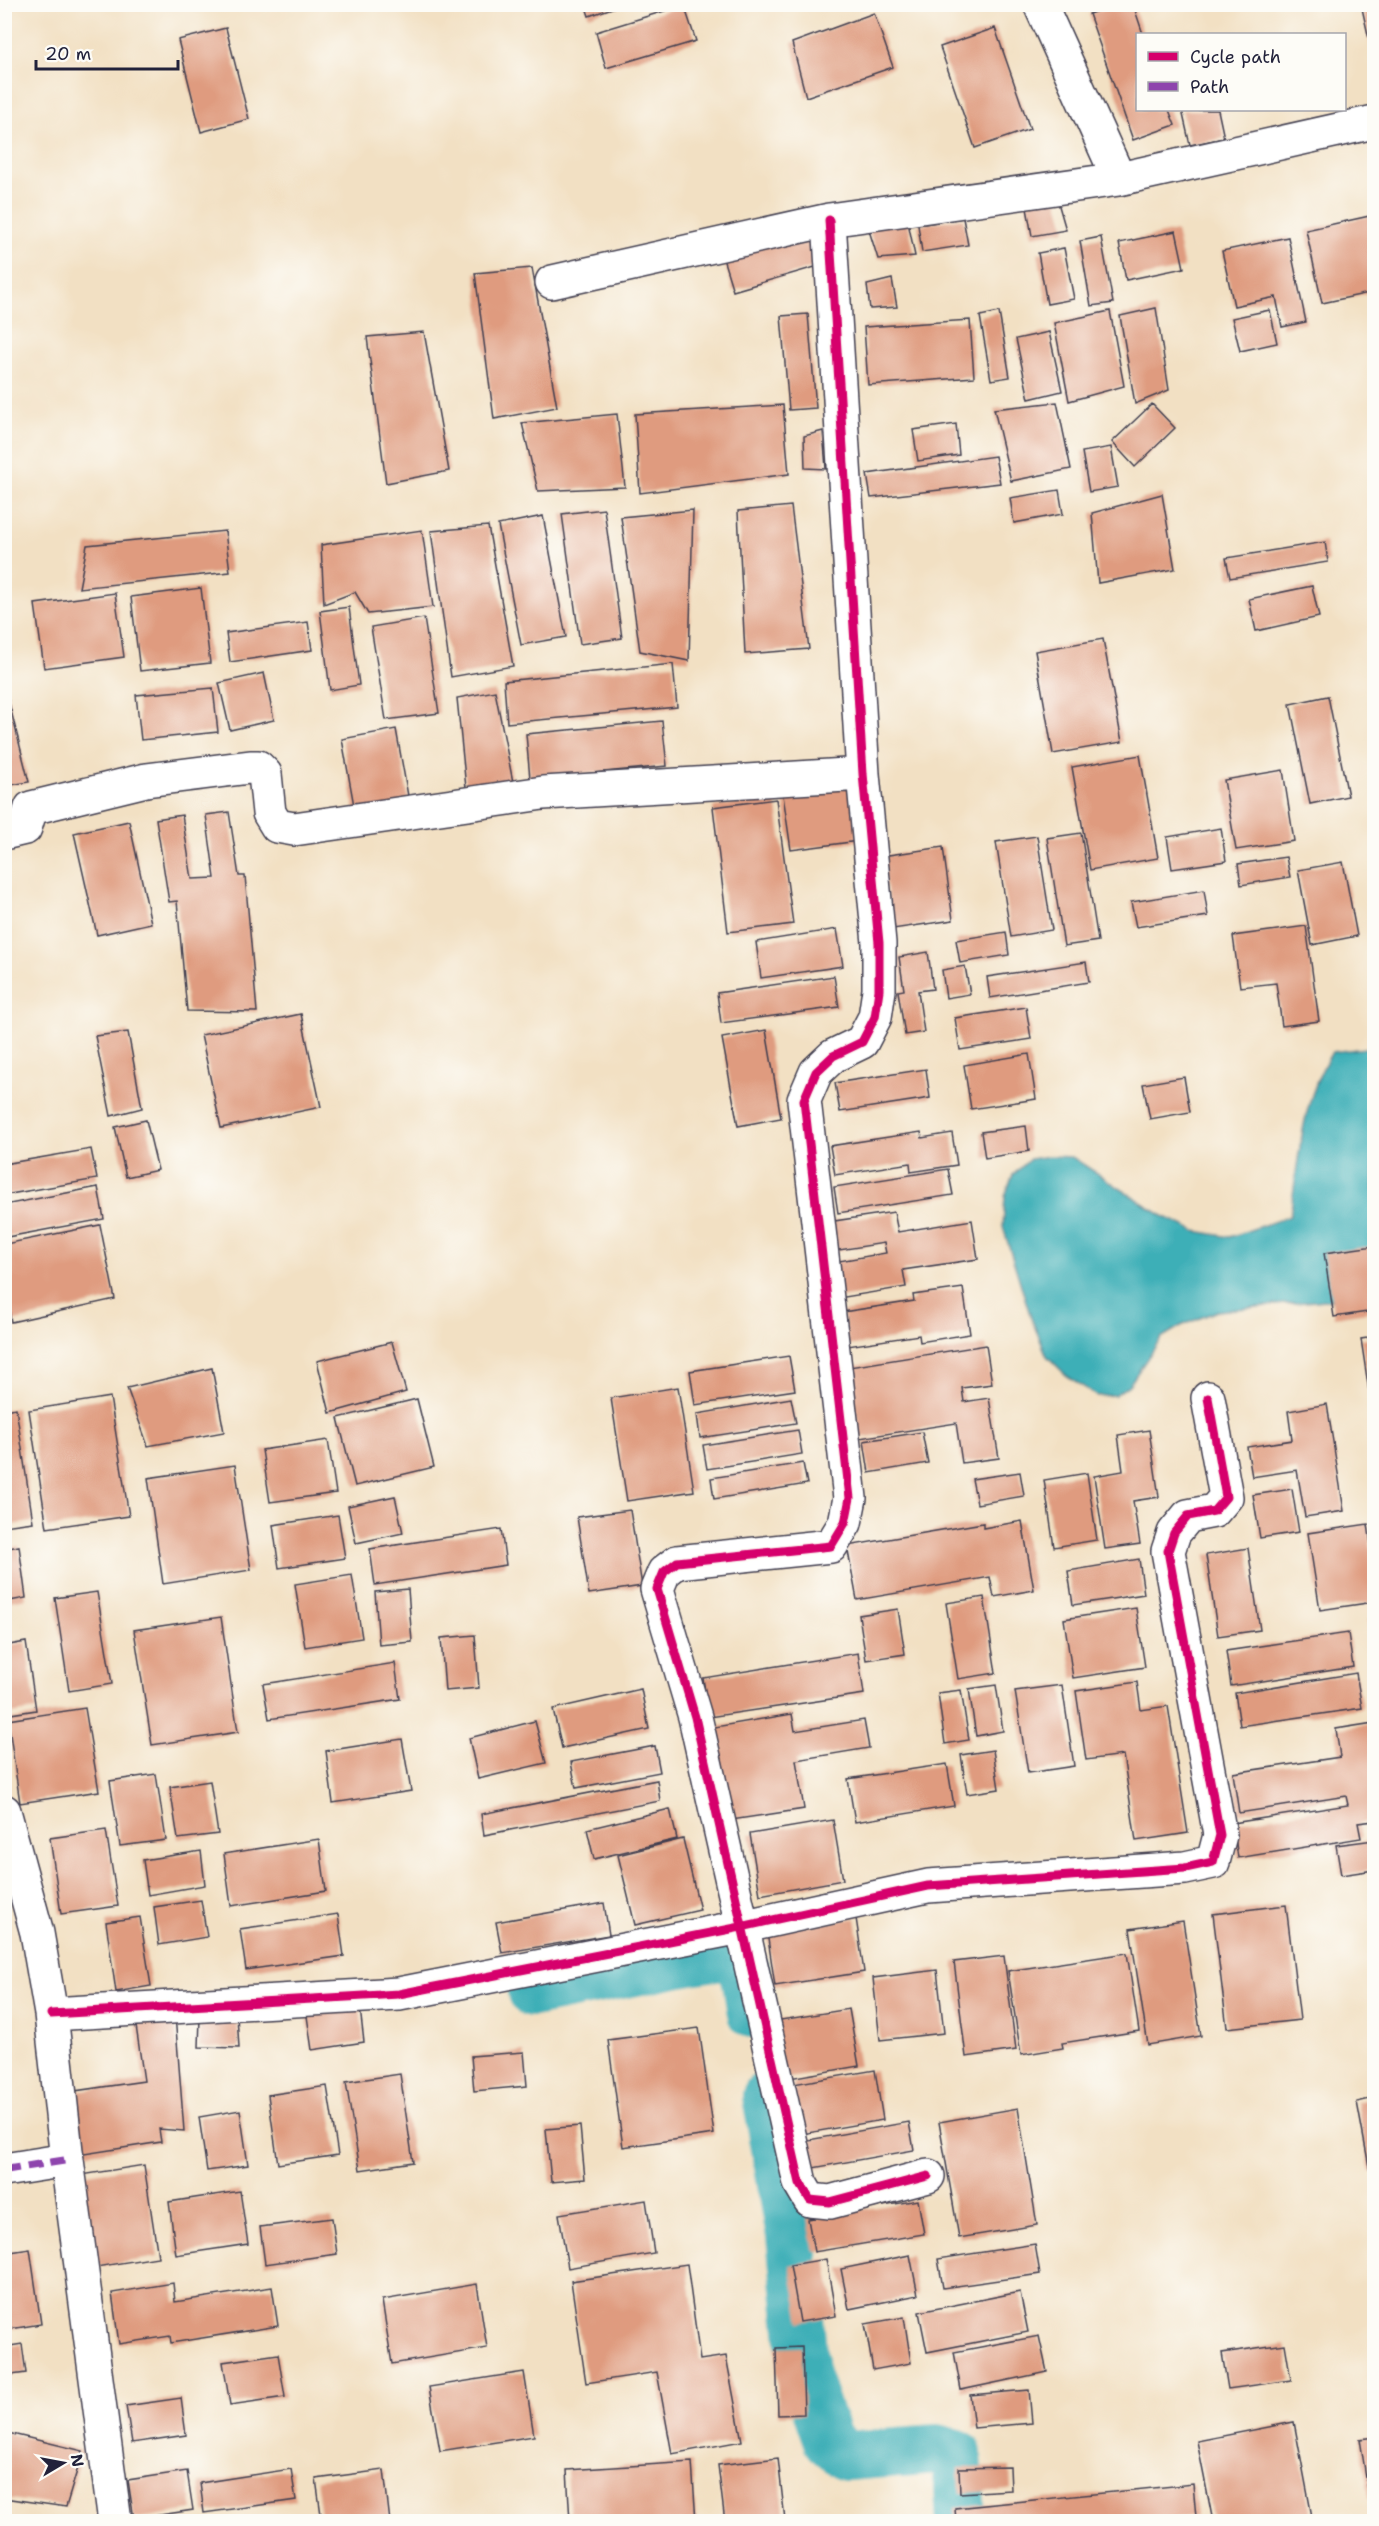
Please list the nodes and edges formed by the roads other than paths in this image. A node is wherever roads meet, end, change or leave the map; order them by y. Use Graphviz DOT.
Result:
graph roads {
  1 [pos="1040,4"];
  2 [pos="1374,122"];
  3 [pos="1119,179"];
  4 [pos="829,220"];
  5 [pos="552,282"];
  6 [pos="863,774"];
  7 [pos="4,833"];
  8 [pos="1208,1398"];
  9 [pos="4,1811"];
  10 [pos="741,1928"];
  11 [pos="51,2014"];
  12 [pos="67,2160"];
  13 [pos="4,2170"];
  14 [pos="928,2176"];
  15 [pos="115,2522"];
  1 -- 3 [label="street"];
  2 -- 3 [label="street"];
  3 -- 4 [label="street"];
  4 -- 5 [label="street"];
  4 -- 6 [label="street"];
  6 -- 7 [label="street"];
  6 -- 10 [label="street"];
  8 -- 10 [label="street"];
  9 -- 11 [label="street"];
  10 -- 11 [label="street"];
  10 -- 14 [label="street"];
  11 -- 12 [label="street"];
  12 -- 13 [label="street"];
  12 -- 15 [label="street"];
}
